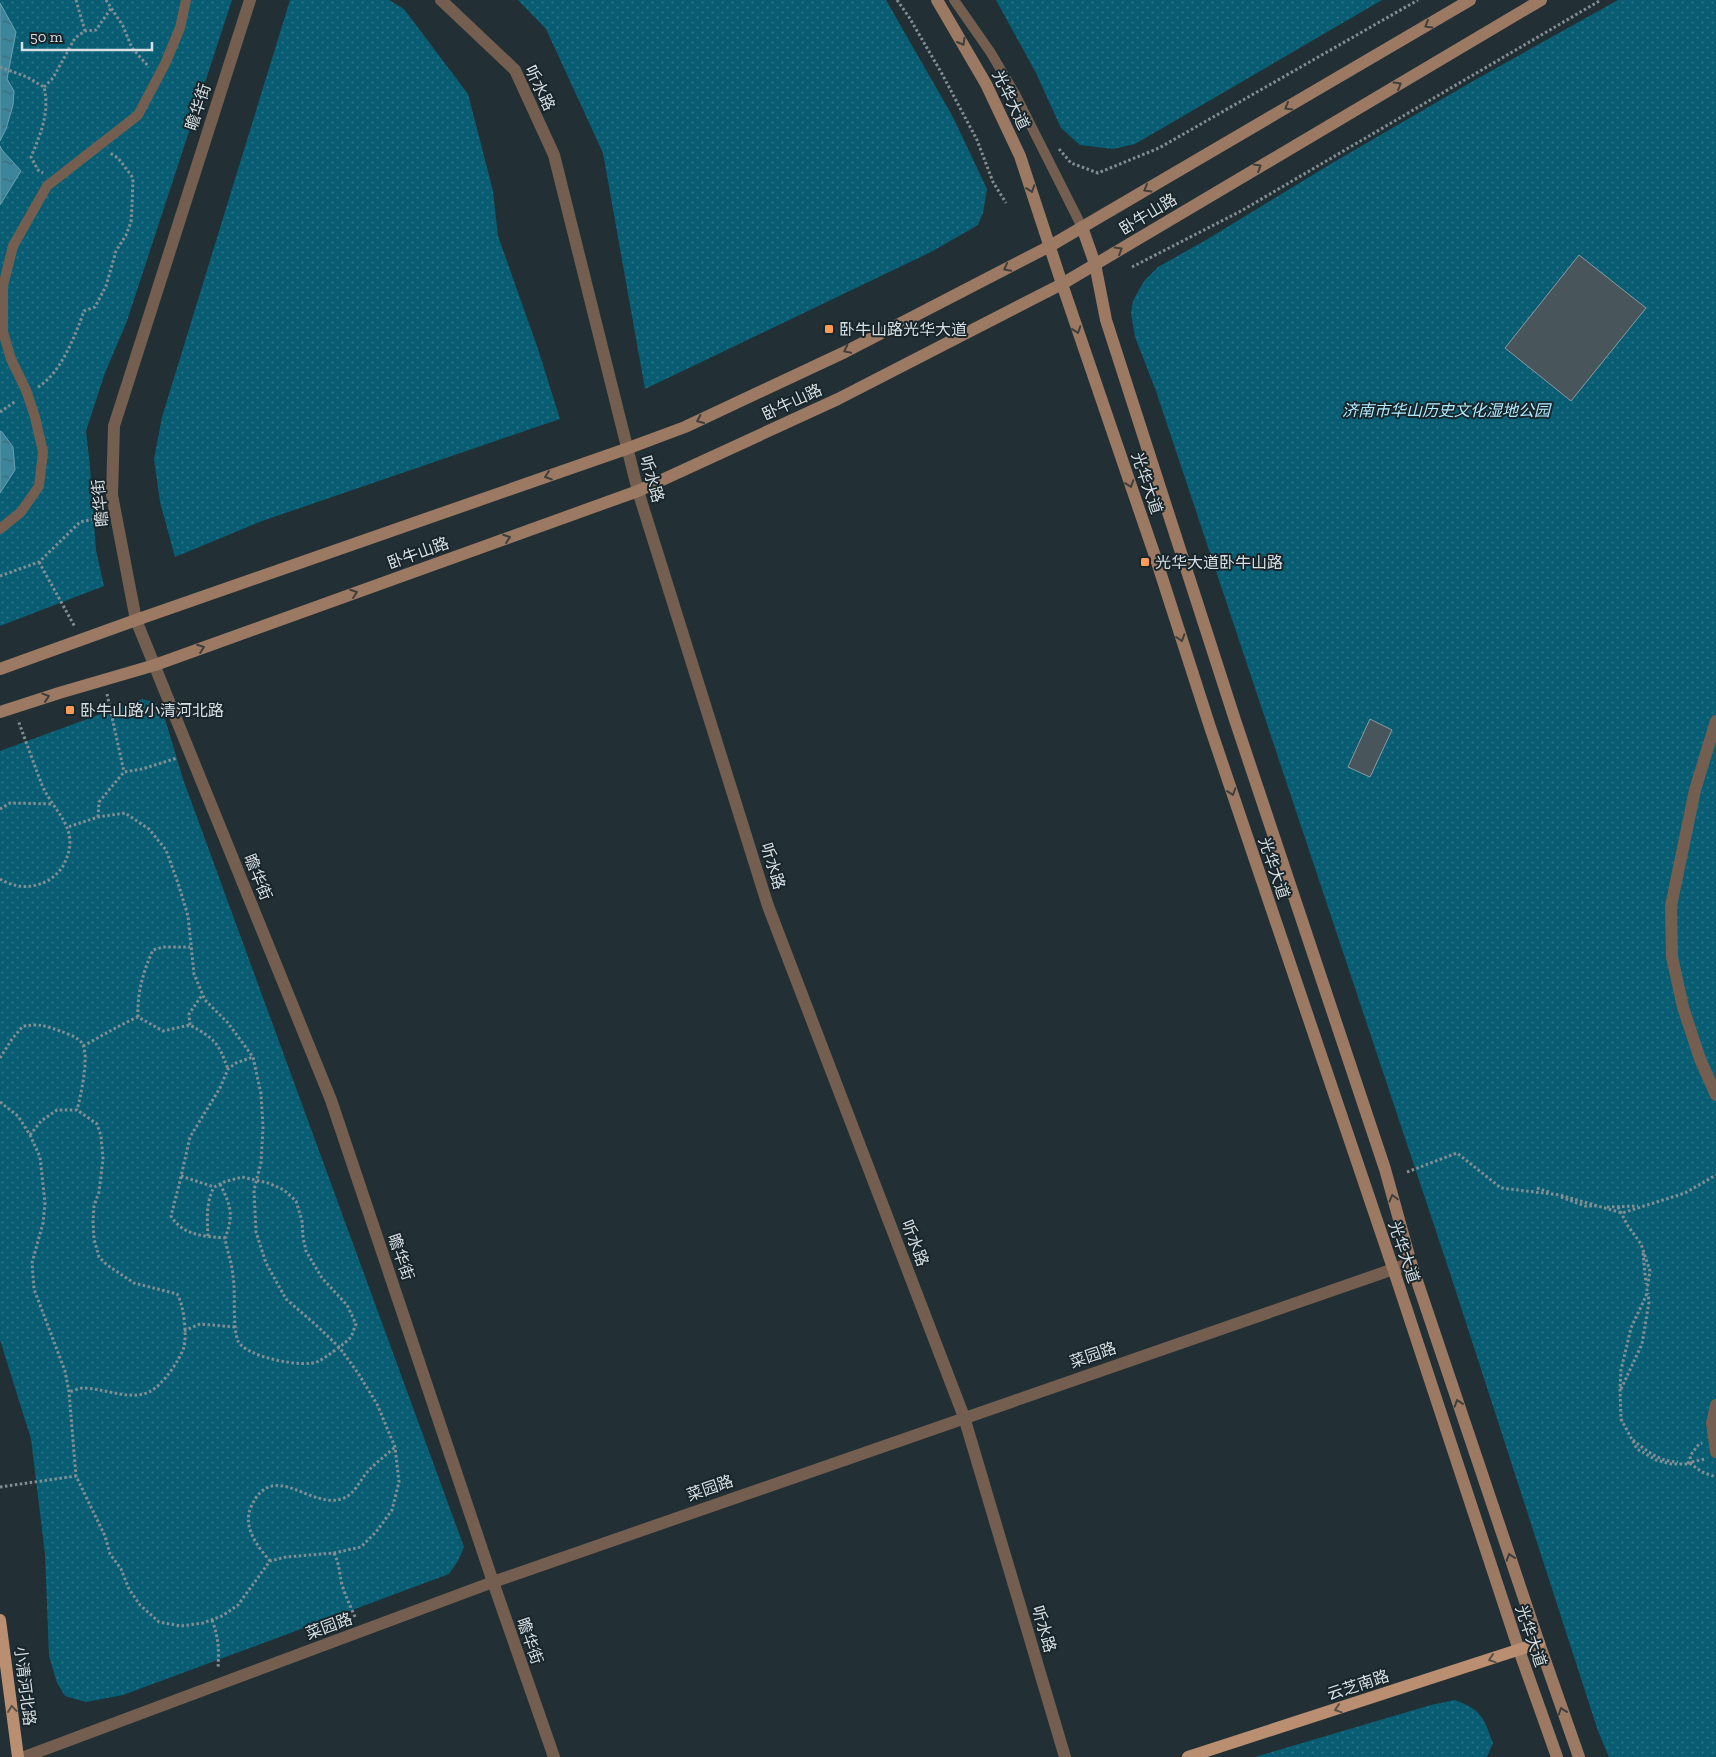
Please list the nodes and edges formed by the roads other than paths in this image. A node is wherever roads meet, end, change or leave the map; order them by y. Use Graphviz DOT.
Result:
graph roads {
  1 [pos="186,0"];
  2 [pos="250,0"];
  3 [pos="441,0"];
  4 [pos="937,0"];
  5 [pos="954,0"];
  6 [pos="1470,0"];
  7 [pos="1541,0"];
  8 [pos="1082,227"];
  9 [pos="1050,246"];
  10 [pos="1095,264"];
  11 [pos="1062,284"];
  12 [pos="626,449"];
  13 [pos="638,491"];
  14 [pos="0,529"];
  15 [pos="136,620"];
  16 [pos="155,665"];
  17 [pos="0,669"];
  18 [pos="0,712"];
  19 [pos="1716,721"];
  20 [pos="1716,1095"];
  21 [pos="1411,1262"];
  22 [pos="1393,1268"];
  23 [pos="1716,1405"];
  24 [pos="964,1417"];
  25 [pos="1711,1456"];
  26 [pos="493,1582"];
  27 [pos="0,1620"];
  28 [pos="1539,1644"];
  29 [pos="1518,1650"];
  30 [pos="18,1757"];
  31 [pos="24,1757"];
  32 [pos="554,1757"];
  33 [pos="1065,1757"];
  34 [pos="1188,1757"];
  35 [pos="1557,1757"];
  36 [pos="1579,1757"];
  1 -- 14 [label="lane"];
  2 -- 15 [label="street, 瞻华街"];
  3 -- 12 [label="street, 听水路"];
  4 -- 9 [label="main road, 光华大道, one-way"];
  5 -- 8 [label="lane"];
  6 -- 8 [label="main road, 卧牛山路, one-way"];
  10 -- 7 [label="main road, 卧牛山路, one-way"];
  8 -- 9 [label="main road, 卧牛山路"];
  8 -- 10 [label="main road, 光华大道"];
  9 -- 11 [label="main road, 光华大道"];
  9 -- 12 [label="main road, 卧牛山路, one-way"];
  10 -- 11 [label="main road, 卧牛山路"];
  21 -- 10 [label="main road, 光华大道, one-way"];
  11 -- 13 [label="main road, 卧牛山路"];
  11 -- 22 [label="main road, 光华大道, one-way"];
  12 -- 13 [label="street, 听水路"];
  12 -- 15 [label="main road, 卧牛山路, one-way"];
  16 -- 13 [label="main road, 卧牛山路, one-way"];
  13 -- 24 [label="street, 听水路"];
  15 -- 16 [label="street, 瞻华街"];
  15 -- 17 [label="main road, 卧牛山路"];
  18 -- 16 [label="main road, 卧牛山路, one-way"];
  16 -- 26 [label="street, 瞻华街"];
  19 -- 20 [label="street"];
  21 -- 22 [label="street, 菜园路"];
  28 -- 21 [label="main road, 光华大道, one-way"];
  22 -- 24 [label="street, 菜园路"];
  22 -- 29 [label="main road, 光华大道"];
  23 -- 25 [label="street"];
  24 -- 26 [label="street, 菜园路"];
  24 -- 33 [label="street, 听水路"];
  26 -- 31 [label="street, 菜园路"];
  26 -- 32 [label="street, 瞻华街"];
  30 -- 27 [label="main road, 小清河北路, one-way"];
  28 -- 29 [label="main road, 云芝南路"];
  36 -- 28 [label="main road, 光华大道, one-way"];
  29 -- 34 [label="main road, 云芝南路, one-way"];
  29 -- 35 [label="main road, 光华大道"];
}
